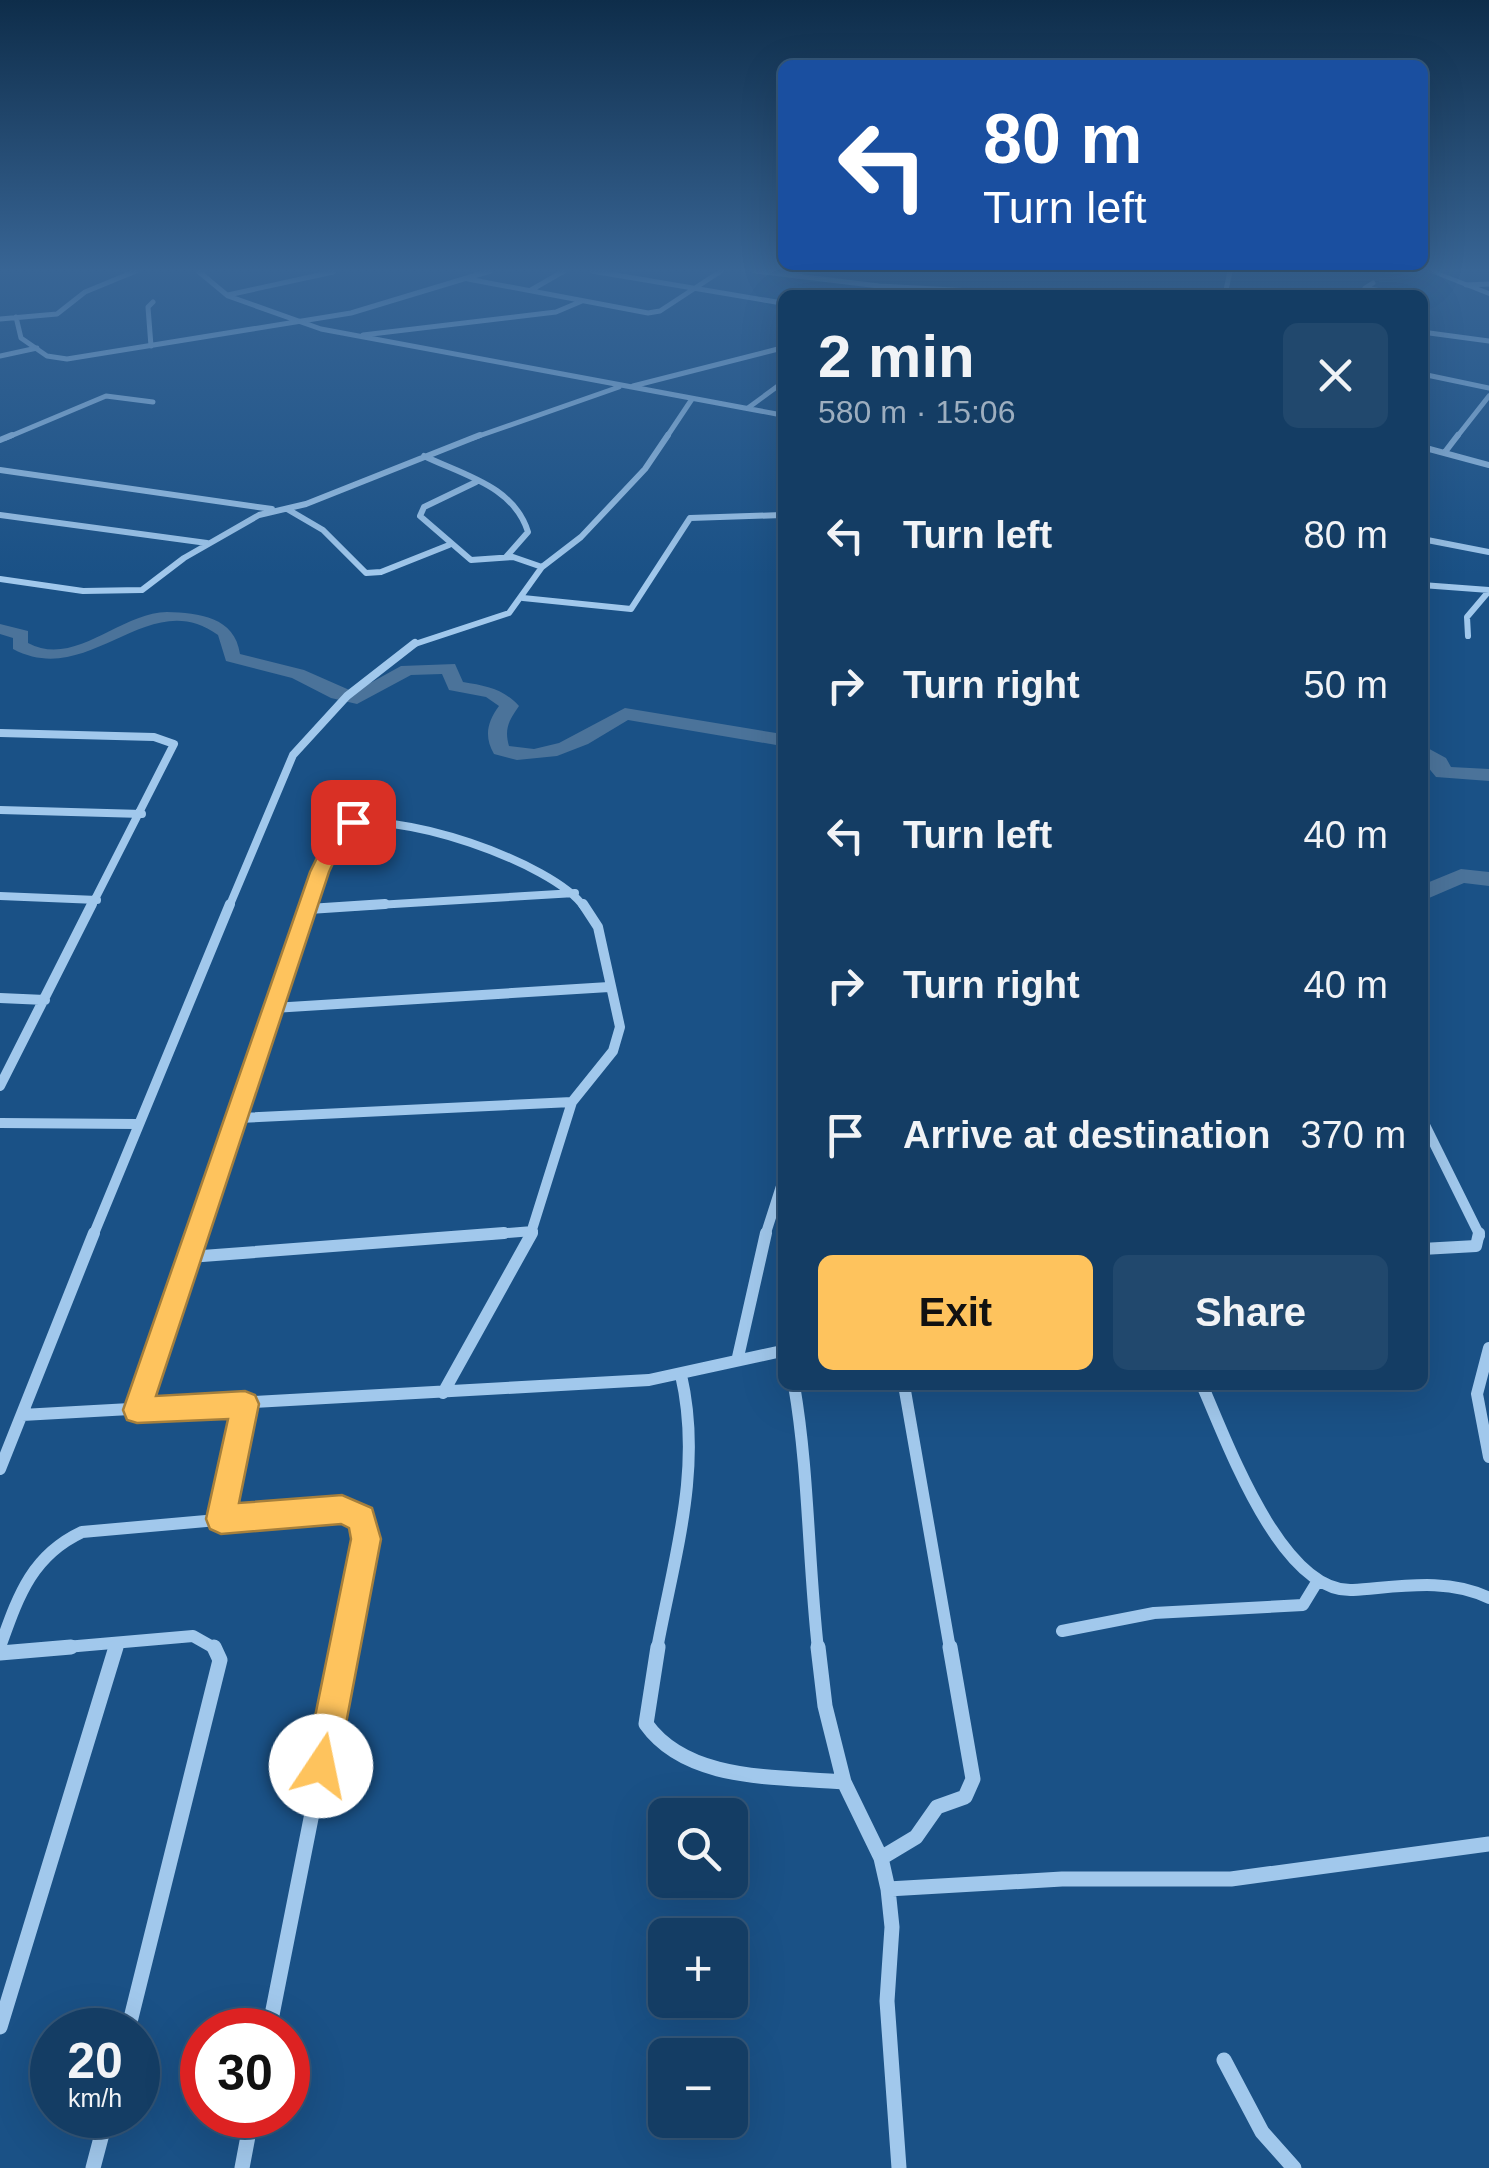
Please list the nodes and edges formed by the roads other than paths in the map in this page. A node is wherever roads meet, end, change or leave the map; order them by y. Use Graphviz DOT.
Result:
graph roads {
  1 [pos="541,372"];
  2 [pos="688,372"];
  3 [pos="1428,375"];
  4 [pos="778,386"];
  5 [pos="619,387"];
  6 [pos="630,387"];
  7 [pos="1489,388"];
  8 [pos="1489,396"];
  9 [pos="692,399"];
  10 [pos="153,402"];
  11 [pos="748,408"];
  12 [pos="778,414"];
  13 [pos="0,440"];
  14 [pos="1428,448"];
  15 [pos="1444,452"];
  16 [pos="424,456"];
  17 [pos="1489,466"];
  18 [pos="0,470"];
  19 [pos="476,482"];
  20 [pos="287,509"];
  21 [pos="278,510"];
  22 [pos="0,515"];
  23 [pos="778,515"];
  24 [pos="1428,540"];
  25 [pos="208,543"];
  26 [pos="449,545"];
  27 [pos="1489,552"];
  28 [pos="506,556"];
  29 [pos="542,567"];
  30 [pos="0,579"];
  31 [pos="1428,585"];
  32 [pos="1489,590"];
  33 [pos="523,598"];
  34 [pos="1468,636"];
  35 [pos="0,733"];
  36 [pos="0,810"];
  37 [pos="142,814"];
  38 [pos="575,892"];
  39 [pos="0,896"];
  40 [pos="97,900"];
  41 [pos="308,909"];
  42 [pos="609,987"];
  43 [pos="0,998"];
  44 [pos="45,1000"];
  45 [pos="273,1008"];
  46 [pos="0,1086"];
  47 [pos="572,1102"];
  48 [pos="238,1118"];
  49 [pos="0,1123"];
  50 [pos="137,1124"];
  51 [pos="1428,1129"];
  52 [pos="778,1196"];
  53 [pos="533,1231"];
  54 [pos="1476,1246"];
  55 [pos="1428,1249"];
  56 [pos="1489,1254"];
  57 [pos="190,1257"];
  58 [pos="1489,1348"];
  59 [pos="778,1352"];
  60 [pos="738,1357"];
  61 [pos="681,1375"];
  62 [pos="795,1390"];
  63 [pos="905,1390"];
  64 [pos="1204,1390"];
  65 [pos="443,1393"];
  66 [pos="245,1404"];
  67 [pos="137,1410"];
  68 [pos="22,1415"];
  69 [pos="1489,1457"];
  70 [pos="0,1469"];
  71 [pos="221,1519"];
  72 [pos="1317,1582"];
  73 [pos="1489,1598"];
  74 [pos="1062,1631"];
  75 [pos="117,1643"];
  76 [pos="0,1650"];
  77 [pos="844,1782"];
  78 [pos="1489,1844"];
  79 [pos="881,1858"];
  80 [pos="888,1890"];
  81 [pos="133,2008"];
  82 [pos="273,2008"];
  83 [pos="0,2027"];
  84 [pos="1224,2060"];
  85 [pos="100,2138"];
  86 [pos="248,2138"];
  87 [pos="93,2168"];
  88 [pos="242,2168"];
  89 [pos="898,2168"];
  90 [pos="1294,2168"];
  1 -- 5 [label="street"];
  2 -- 6 [label="street"];
  3 -- 7 [label="street"];
  4 -- 11 [label="street"];
  5 -- 6 [label="street"];
  5 -- 16 [label="street"];
  6 -- 9 [label="street"];
  8 -- 15 [label="street"];
  9 -- 11 [label="street"];
  9 -- 29 [label="street"];
  10 -- 13 [label="street"];
  11 -- 12 [label="street"];
  14 -- 15 [label="street"];
  15 -- 17 [label="street"];
  16 -- 19 [label="street"];
  16 -- 20 [label="street"];
  18 -- 21 [label="street"];
  19 -- 26 [label="street"];
  19 -- 28 [label="street"];
  20 -- 21 [label="street"];
  20 -- 26 [label="street"];
  21 -- 25 [label="street"];
  22 -- 25 [label="street"];
  23 -- 33 [label="street"];
  24 -- 27 [label="street"];
  25 -- 30 [label="street"];
  26 -- 28 [label="street"];
  28 -- 29 [label="street"];
  29 -- 33 [label="street"];
  31 -- 32 [label="street"];
  32 -- 34 [label="street"];
  33 -- 50 [label="street"];
  35 -- 37 [label="street"];
  36 -- 37 [label="street"];
  37 -- 40 [label="street"];
  38 -- 41 [label="street"];
  38 -- 41 [label="street"];
  38 -- 42 [label="street"];
  39 -- 40 [label="street"];
  40 -- 44 [label="street"];
  41 -- 45 [label="street"];
  42 -- 45 [label="street"];
  42 -- 47 [label="street"];
  43 -- 44 [label="street"];
  44 -- 46 [label="street"];
  45 -- 48 [label="street"];
  47 -- 48 [label="street"];
  47 -- 53 [label="street"];
  48 -- 57 [label="street"];
  49 -- 50 [label="street"];
  50 -- 68 [label="street"];
  51 -- 54 [label="street"];
  52 -- 60 [label="street"];
  53 -- 57 [label="street"];
  53 -- 65 [label="street"];
  54 -- 55 [label="street"];
  54 -- 56 [label="street"];
  57 -- 67 [label="street"];
  58 -- 69 [label="street"];
  59 -- 60 [label="street"];
  60 -- 61 [label="street"];
  61 -- 65 [label="street"];
  61 -- 77 [label="street"];
  62 -- 77 [label="street"];
  63 -- 79 [label="street"];
  64 -- 72 [label="street"];
  65 -- 66 [label="street"];
  66 -- 67 [label="street"];
  66 -- 71 [label="street"];
  67 -- 68 [label="street"];
  68 -- 70 [label="street"];
  71 -- 76 [label="street"];
  71 -- 82 [label="street"];
  72 -- 73 [label="street"];
  72 -- 74 [label="street"];
  75 -- 76 [label="street"];
  75 -- 81 [label="street"];
  75 -- 83 [label="street"];
  77 -- 79 [label="street"];
  78 -- 80 [label="street"];
  79 -- 80 [label="street"];
  80 -- 89 [label="street"];
  84 -- 90 [label="street"];
  85 -- 87 [label="street"];
  86 -- 88 [label="street"];
}
